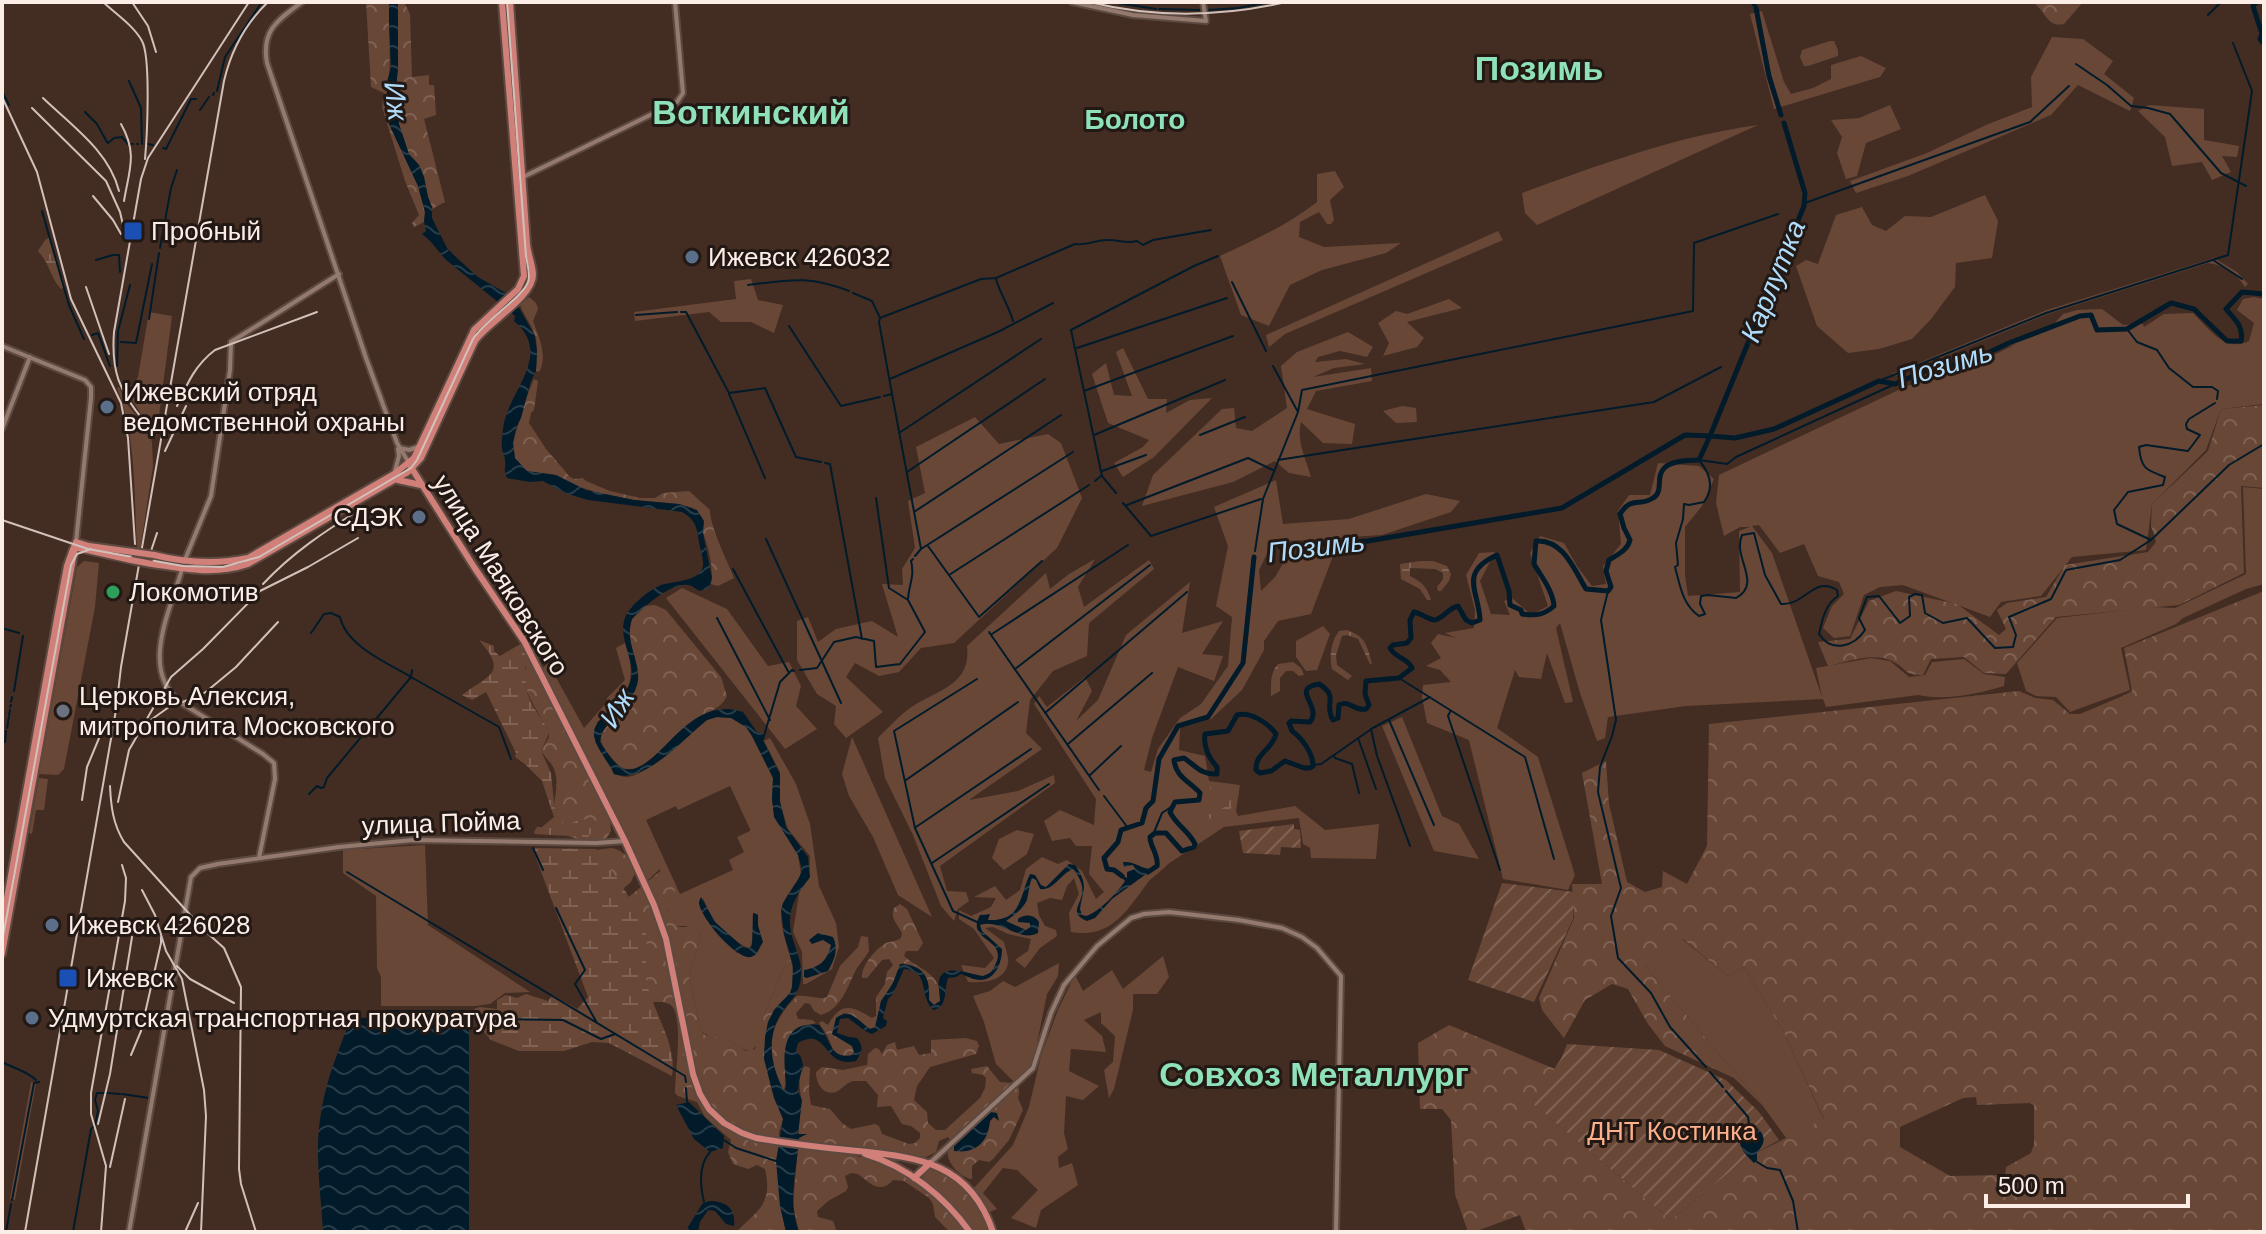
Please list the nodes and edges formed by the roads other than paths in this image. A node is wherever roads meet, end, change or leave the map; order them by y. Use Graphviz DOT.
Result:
graph roads {
  1 [pos="302,2"];
  2 [pos="502,2"];
  3 [pos="510,2"];
  4 [pos="675,2"];
  5 [pos="1072,2"];
  6 [pos="1203,2"];
  7 [pos="519,179"];
  8 [pos="339,274"];
  9 [pos="494,316"];
  10 [pos="2,346"];
  11 [pos="30,357"];
  12 [pos="2,429"];
  13 [pos="398,446"];
  14 [pos="420,447"];
  15 [pos="421,458"];
  16 [pos="411,466"];
  17 [pos="395,477"];
  18 [pos="421,485"];
  19 [pos="75,546"];
  20 [pos="183,566"];
  21 [pos="32,774"];
  22 [pos="625,841"];
  23 [pos="259,858"];
  24 [pos="2,926"];
  25 [pos="2,954"];
  26 [pos="842,1149"];
  27 [pos="930,1163"];
  28 [pos="914,1178"];
  29 [pos="992,1230"];
  30 [pos="129,1232"];
  31 [pos="970,1232"];
  32 [pos="1336,1232"];
  1 -- 8 [label="street, улица Маяковского"];
  2 -- 7 [label="main road"];
  3 -- 7 [label="main road"];
  4 -- 7 [label="street"];
  5 -- 6 [label="street"];
  7 -- 9 [label="main road"];
  8 -- 13 [label="street, улица Маяковского"];
  8 -- 20 [label="street"];
  9 -- 14 [label="main road"];
  9 -- 15 [label="main road"];
  10 -- 11 [label="street"];
  11 -- 12 [label="street"];
  11 -- 19 [label="street"];
  13 -- 14 [label="street"];
  13 -- 16 [label="street, улица Маяковского"];
  13 -- 17 [label="street"];
  14 -- 16 [label="main road"];
  15 -- 16 [label="main road"];
  15 -- 18 [label="main road"];
  16 -- 17 [label="main road"];
  16 -- 18 [label="main road, улица Маяковского"];
  17 -- 18 [label="main road"];
  17 -- 20 [label="main road"];
  18 -- 22 [label="main road, улица Маяковского"];
  19 -- 20 [label="main road, bridge"];
  19 -- 21 [label="main road"];
  20 -- 23 [label="street"];
  21 -- 24 [label="main road"];
  21 -- 25 [label="main road"];
  22 -- 23 [label="street, улица Пойма"];
  22 -- 26 [label="main road, улица Маяковского"];
  23 -- 30 [label="street, улица Пойма"];
  26 -- 27 [label="main road"];
  26 -- 28 [label="main road"];
  27 -- 28 [label="main road"];
  27 -- 29 [label="main road"];
  27 -- 32 [label="street"];
  28 -- 31 [label="main road"];
}
